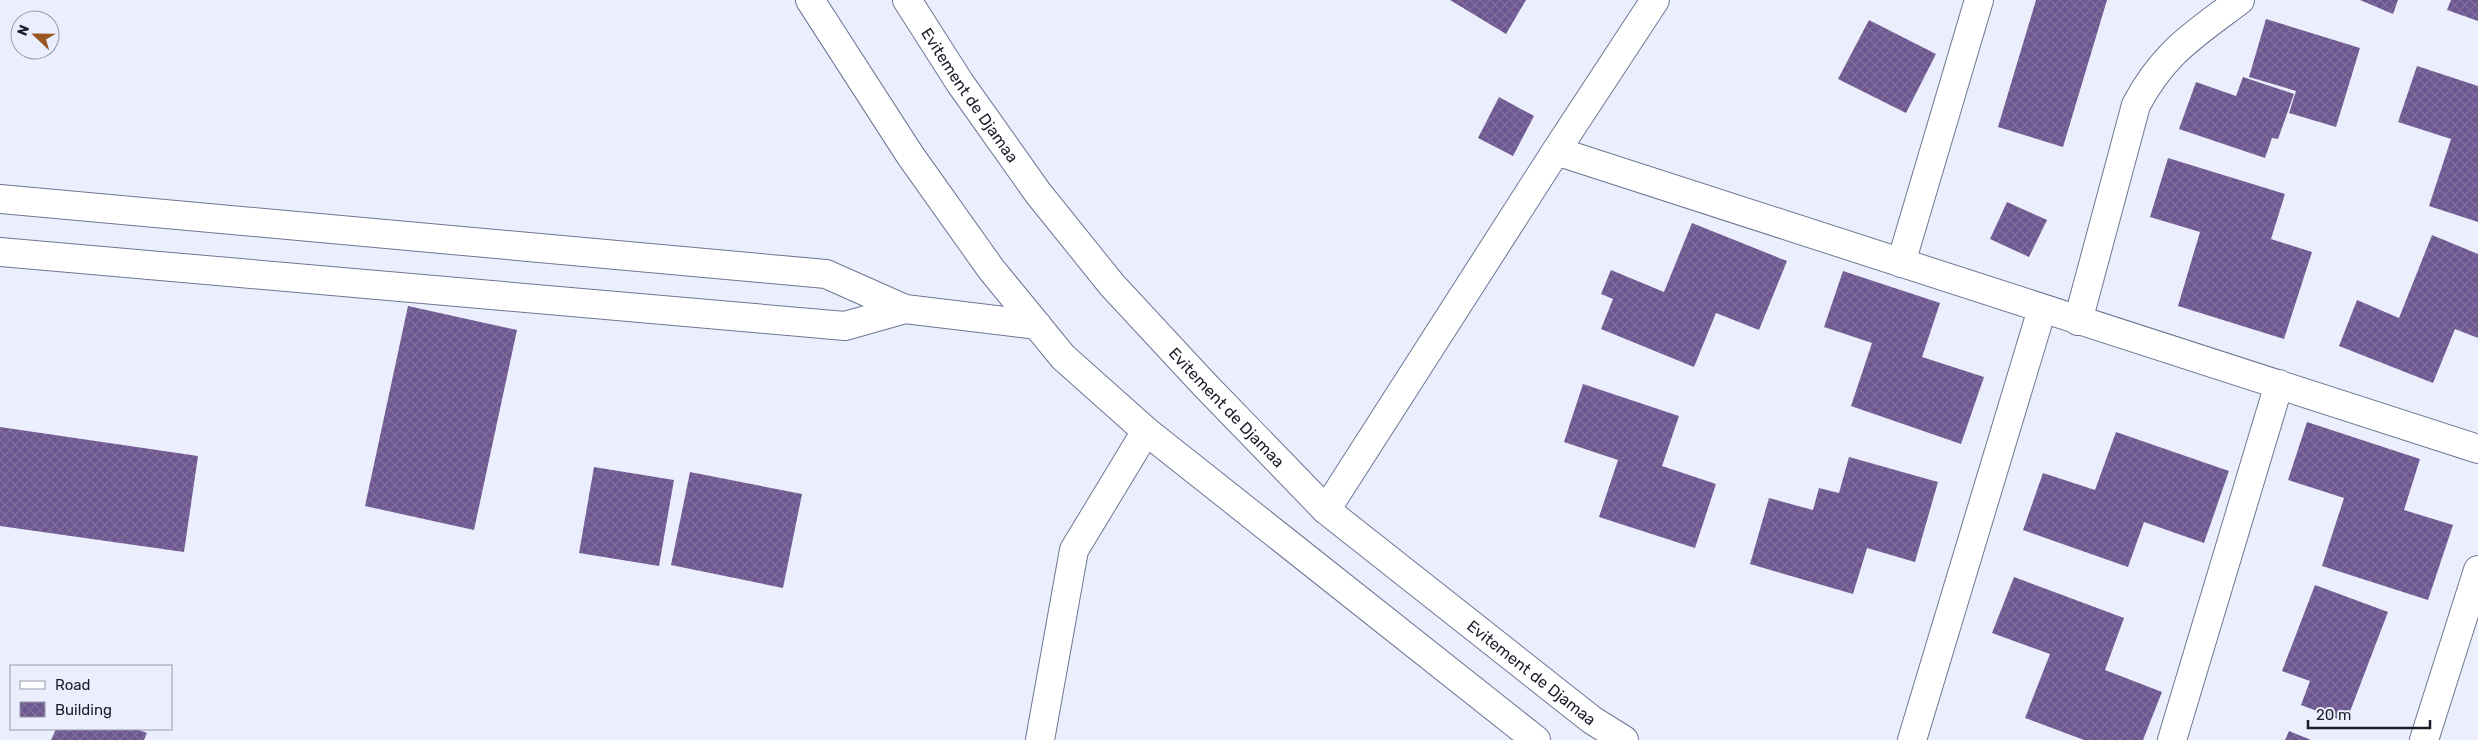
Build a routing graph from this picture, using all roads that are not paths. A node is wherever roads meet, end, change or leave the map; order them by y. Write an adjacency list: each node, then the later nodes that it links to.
1 (810, 0): 13 (street)
2 (907, 0): 17 (street, Evitement de Djamaa)
3 (1655, 0): 6 (street)
4 (1979, 0): 9 (street)
5 (2240, 0): 12 (street)
6 (1556, 150): 9 (street); 17 (street)
7 (0, 199): 11 (street)
8 (0, 252): 11 (street)
9 (1901, 263): 10 (street)
10 (2042, 309): 12 (street); 23 (street)
11 (905, 310): 13 (street)
12 (2078, 321): 14 (street)
13 (1037, 325): 15 (street)
14 (2279, 384): 16 (street); 24 (street)
15 (1146, 431): 20 (street); 21 (street)
16 (2478, 449)
17 (1326, 510): 22 (street, Evitement de Djamaa)
18 (2478, 570): 19 (street)
19 (2471, 615): 25 (street)
20 (1040, 740)
21 (1536, 740)
22 (1624, 740)
23 (1912, 740)
24 (2172, 740)
25 (2424, 740)

